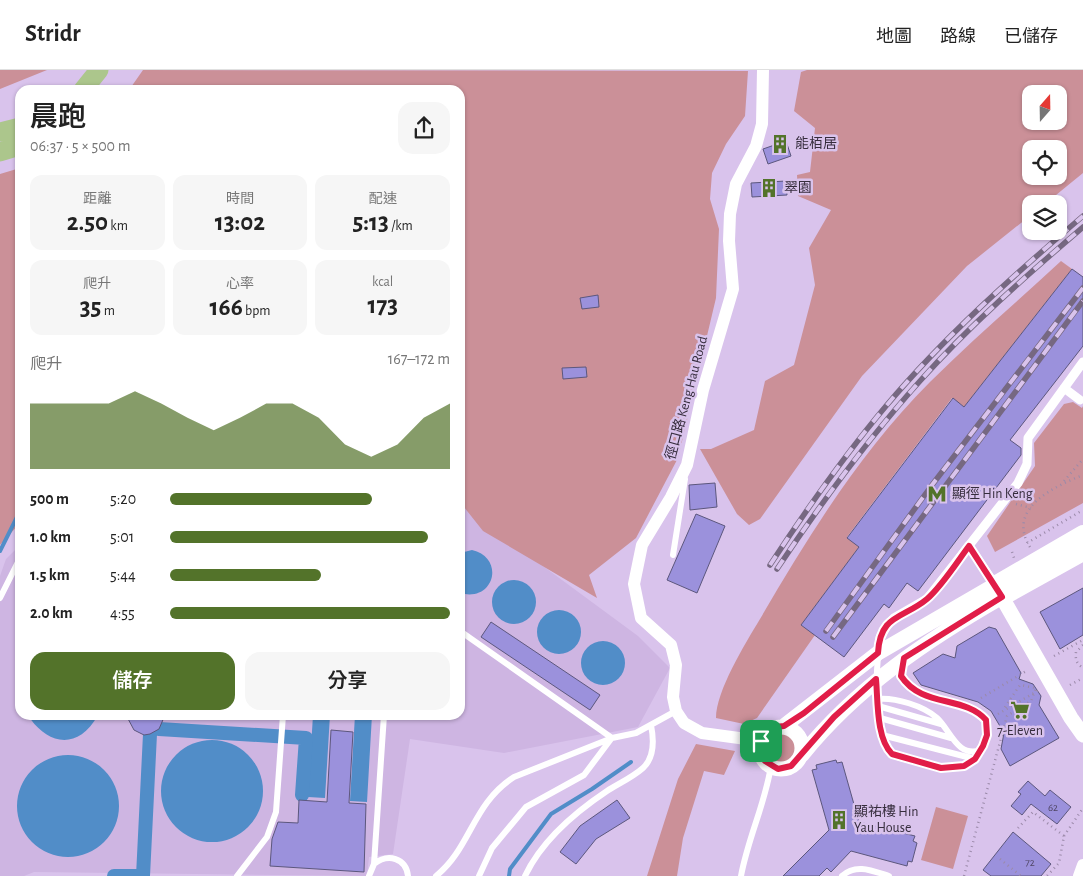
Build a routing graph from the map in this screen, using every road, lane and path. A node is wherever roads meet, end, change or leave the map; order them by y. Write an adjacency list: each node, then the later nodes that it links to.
1 (99, 70): 3 (main road)
2 (763, 70): 12 (street, 徑口路 Keng Hau Road)
3 (87, 85)
4 (15, 128): 5 (main road)
5 (0, 132)
6 (15, 148): 7 (main road)
7 (0, 152)
8 (1083, 362): 9 (street)
9 (1064, 388): 10 (street); 15 (street)
10 (1080, 400)
11 (1083, 459): 14 (path)
12 (688, 461): 23 (lane); 42 (street, 徑口路 Keng Hau Road)
13 (1083, 475): 14 (path)
14 (1063, 482): 16 (path)
15 (1005, 499): 16 (path); 20 (street)
16 (1031, 508): 19 (path)
17 (1083, 510): 19 (path)
18 (1083, 534): 25 (main road)
19 (1027, 543): 21 (path)
20 (969, 546): 25 (street); 30 (street)
21 (1032, 551)
22 (1083, 552): 25 (main road)
23 (673, 555)
24 (15, 568): 26 (lane)
25 (999, 591): 30 (street); 32 (street); 50 (street)
26 (0, 598)
27 (465, 635): 52 (lane)
28 (1083, 640): 31 (path)
29 (1083, 645): 33 (path)
30 (878, 653): 36 (lane); 49 (street)
31 (1054, 656)
32 (904, 658): 36 (street); 55 (lane)
33 (1083, 668)
34 (1028, 670): 39 (path)
35 (1083, 678): 37 (path)
36 (876, 679): 40 (lane); 56 (street)
37 (1070, 685)
38 (1039, 690): 41 (path)
39 (981, 698)
40 (878, 703): 44 (lane); 48 (lane); 48 (lane)
41 (1003, 710): 43 (path); 74 (path)
42 (676, 711): 47 (lane); 54 (street)
43 (998, 714)
44 (880, 718): 51 (lane); 53 (lane)
45 (283, 720): 65 (lane)
46 (384, 720): 63 (lane)
47 (651, 725): 52 (lane); 70 (lane)
48 (943, 725): 53 (lane)
49 (784, 726): 54 (street); 56 (street)
50 (1083, 735)
51 (882, 736): 57 (lane); 57 (lane)
52 (612, 738): 68 (lane); 69 (lane)
53 (951, 738): 55 (lane)
54 (761, 741): 58 (street)
55 (981, 750): 57 (lane)
56 (802, 755): 58 (street)
57 (975, 759)
58 (771, 766): 71 (lane)
59 (1083, 808): 61 (path)
60 (1018, 828): 61 (path)
61 (1064, 836): 76 (path)
62 (1000, 859): 75 (path)
63 (374, 864): 66 (lane); 67 (lane)
64 (1083, 865): 77 (street)
65 (237, 876)
66 (369, 876)
67 (408, 876)
68 (436, 876)
69 (479, 876)
70 (525, 876)
71 (741, 876)
72 (842, 876): 73 (lane)
73 (889, 876)
74 (964, 876)
75 (1021, 876)
76 (1047, 876)
77 (1079, 876)

